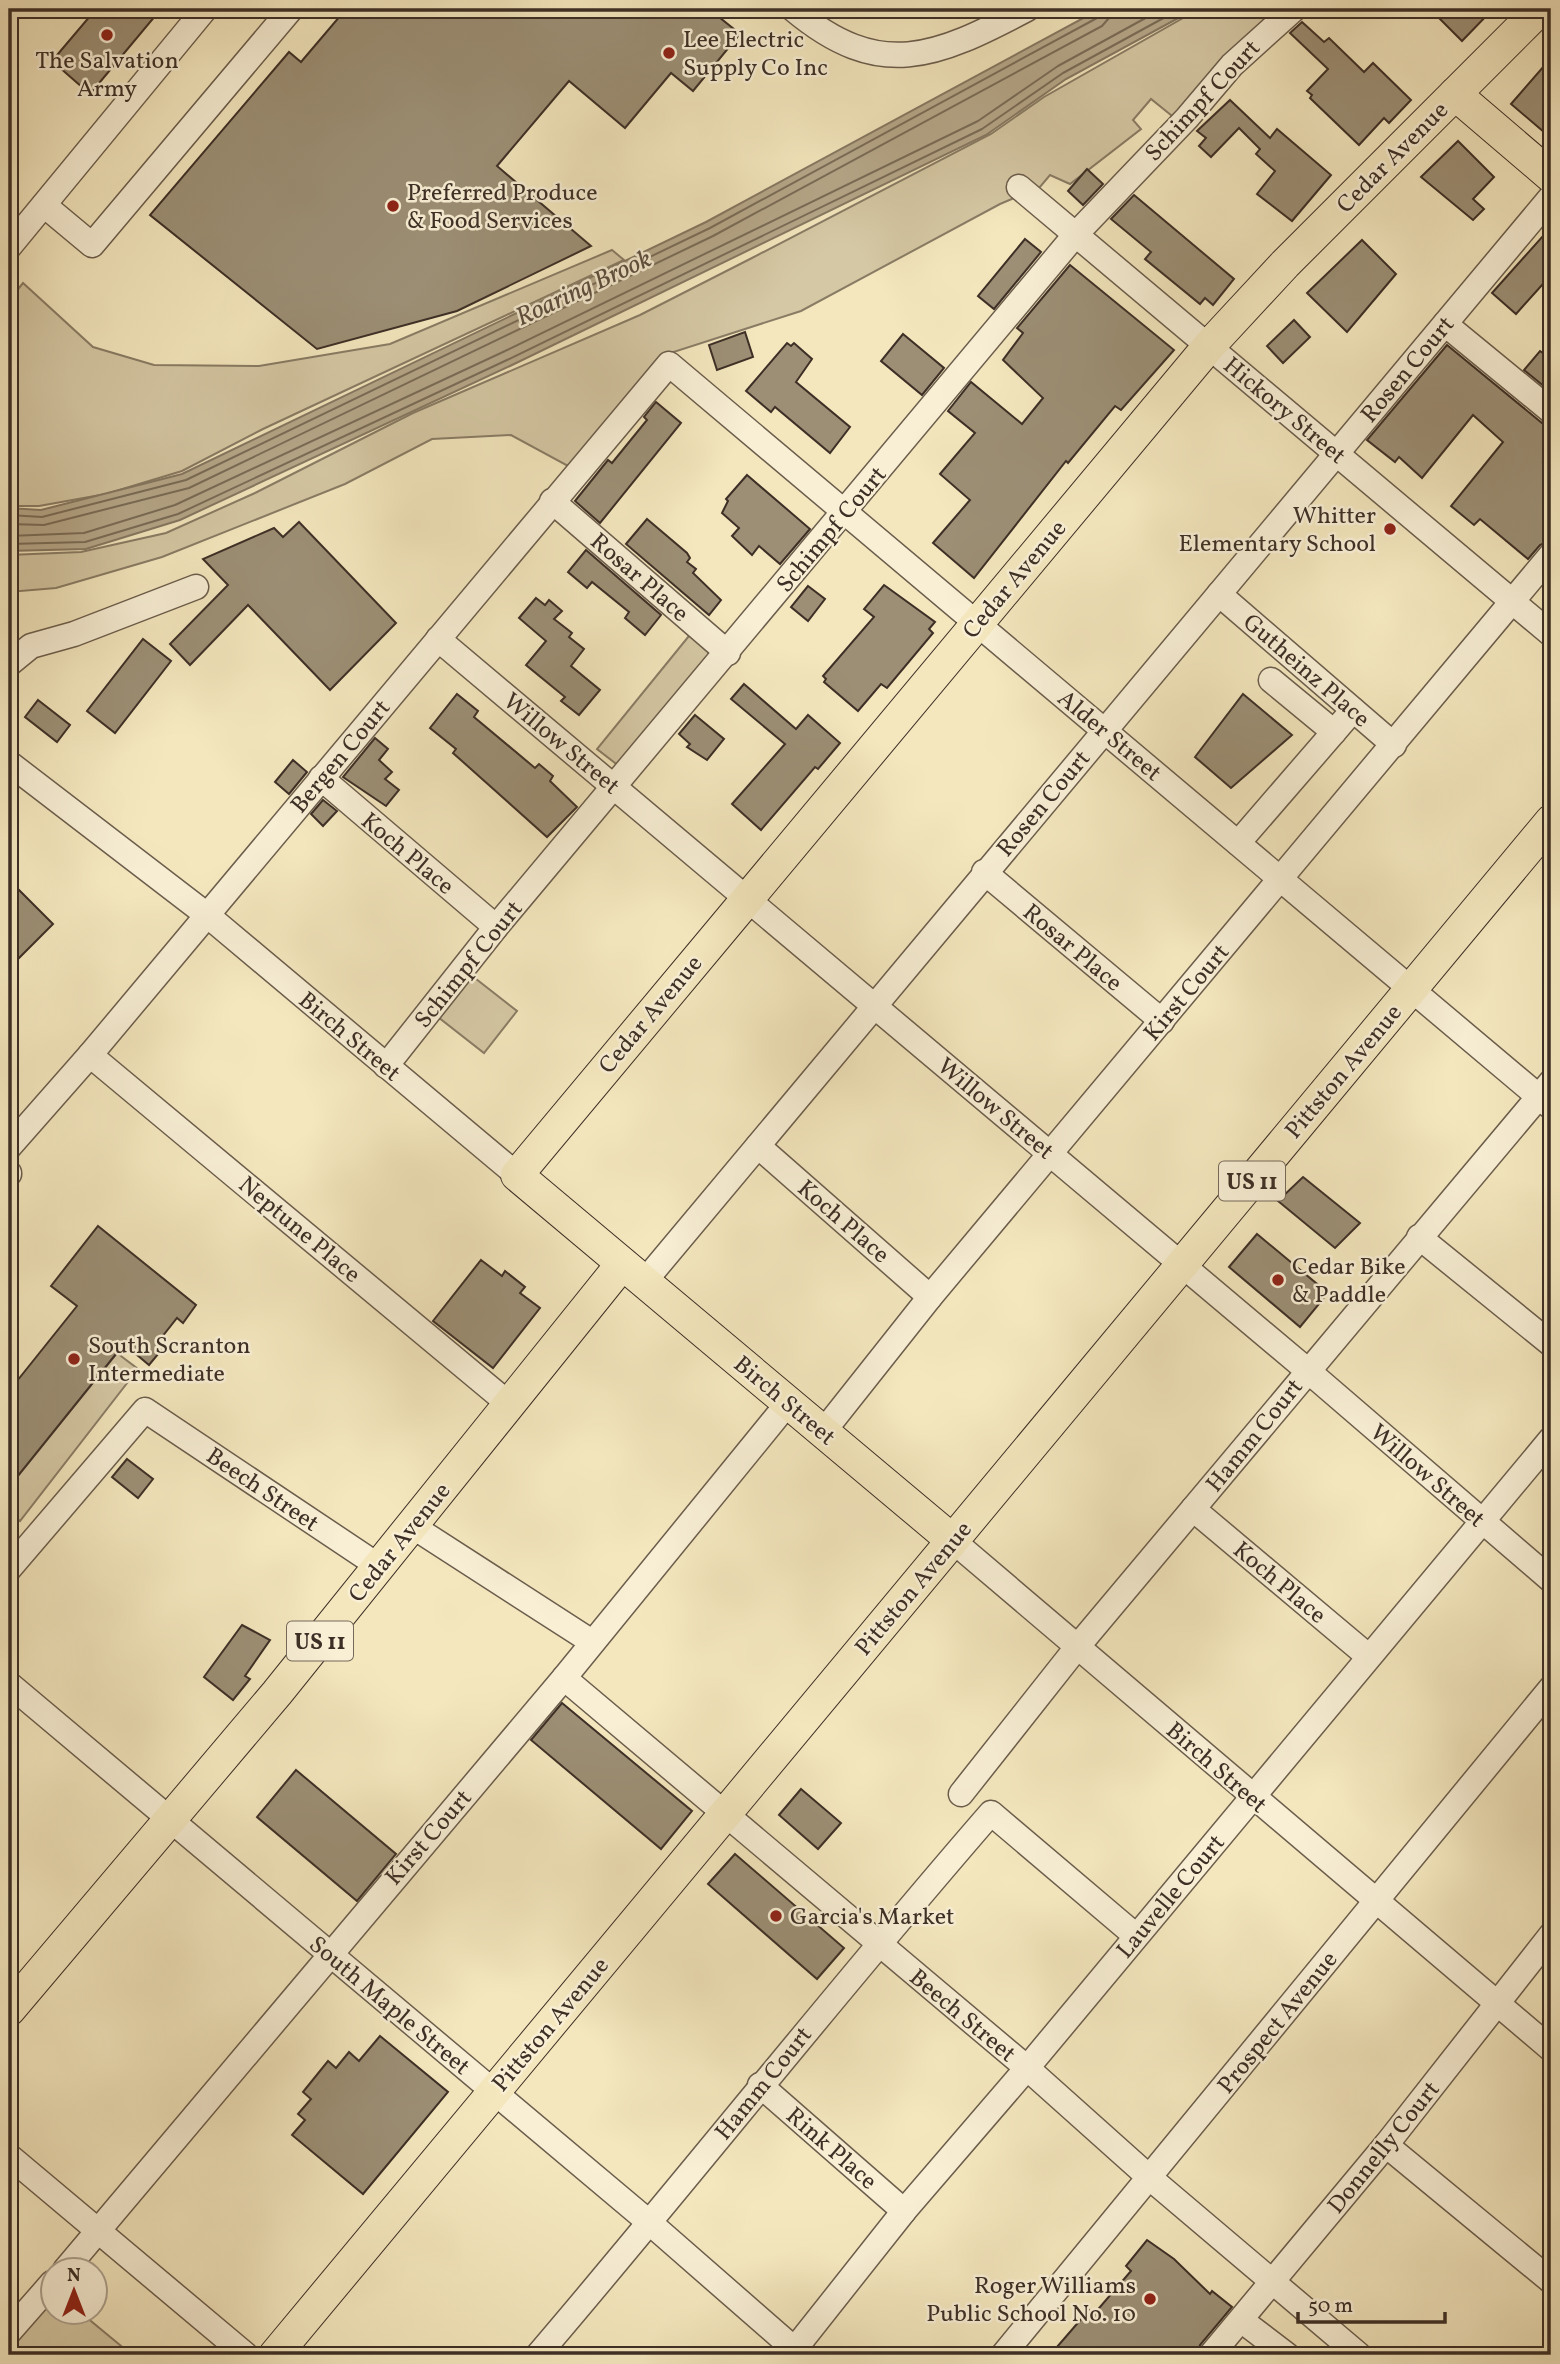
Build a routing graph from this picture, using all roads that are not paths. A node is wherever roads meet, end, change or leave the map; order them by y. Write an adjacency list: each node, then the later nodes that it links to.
1 (205, 9): 11 (street)
2 (291, 9): 11 (street)
3 (793, 9): 4 (street)
4 (1027, 9)
5 (1294, 9): 12 (street, Schimpf Court)
6 (1540, 9): 7 (main road, Cedar Avenue)
7 (1454, 94): 8 (main road); 15 (main road, Cedar Avenue)
8 (1551, 176)
9 (1019, 187): 12 (street, Hickory Street)
10 (1551, 197): 14 (street, Rosen Court)
11 (44, 205): 13 (street)
12 (1076, 234): 15 (street, Hickory Street); 20 (street, Schimpf Court)
13 (9, 247)
14 (1445, 324): 17 (street); 18 (street, Rosen Court)
15 (1209, 346): 18 (street, Hickory Street); 25 (main road, Cedar Avenue)
16 (670, 364): 19 (street, Bergen Court); 20 (street, Alder Street)
17 (1551, 411)
18 (1336, 453): 23 (street, Rosen Court); 24 (street, Hickory Street)
19 (552, 501): 27 (street, Bergen Court); 28 (street, Rosar Place)
20 (846, 512): 25 (street, Alder Street); 28 (street, Schimpf Court)
21 (1551, 555): 24 (street, Kirst Court)
22 (196, 587): 29 (street)
23 (1219, 594): 31 (street, Gutheinz Place); 32 (street, Rosen Court)
24 (1512, 601): 26 (street, Hickory Street); 34 (street, Kirst Court)
25 (977, 623): 32 (street, Alder Street); 42 (main road, Cedar Avenue)
26 (1551, 635)
27 (438, 639): 36 (street, Bergen Court); 37 (street, Willow Street)
28 (728, 653): 37 (street, Schimpf Court)
29 (9, 664)
30 (1270, 680): 33 (street)
31 (1353, 710): 33 (street); 34 (street, Gutheinz Place)
32 (1104, 730): 39 (street, Alder Street); 40 (street, Rosen Court)
33 (1334, 732): 39 (street)
34 (1394, 745): 41 (street, Kirst Court)
35 (9, 764): 43 (street, Birch Street)
36 (321, 778): 43 (street, Bergen Court); 44 (street, Koch Place)
37 (615, 788): 42 (street, Willow Street); 44 (street, Schimpf Court)
38 (1551, 821): 45 (main road, Pittston Avenue / US 11)
39 (1238, 843): 41 (street, Alder Street)
40 (984, 872): 46 (street, Rosen Court); 47 (street, Rosar Place)
41 (1280, 878): 45 (street, Alder Street); 47 (street, Kirst Court)
42 (746, 898): 46 (street, Willow Street); 54 (main road, Cedar Avenue)
43 (207, 915): 48 (street, Bergen Court); 49 (street, Birch Street)
44 (496, 928): 49 (street, Schimpf Court)
45 (1411, 989): 50 (street, Alder Street); 56 (main road, Pittston Avenue / US 11)
46 (874, 1006): 51 (street, Rosen Court); 53 (street, Willow Street)
47 (1163, 1021): 53 (street, Kirst Court)
48 (90, 1055): 52 (street, Bergen Court); 62 (street, Neptune Place)
49 (386, 1066): 54 (street, Birch Street)
50 (1547, 1095): 55 (street, Hamm Court)
51 (758, 1146): 57 (street, Rosen Court); 58 (street, Koch Place)
52 (9, 1147)
53 (1049, 1153): 56 (street, Willow Street); 58 (street, Kirst Court)
54 (517, 1175): 57 (main road, Birch Street)
55 (1419, 1237): 59 (street); 60 (street, Hamm Court)
56 (1182, 1265): 60 (street, Willow Street); 68 (main road, Pittston Avenue / US 11)
57 (633, 1273): 61 (main road, Birch Street); 62 (main road, Cedar Avenue / US 11)
58 (930, 1297): 63 (street, Kirst Court)
59 (1551, 1344)
60 (1307, 1370): 65 (street, Hamm Court); 66 (street, Willow Street)
61 (788, 1403): 63 (main road, Birch Street); 72 (street, Kirst Court)
62 (509, 1404): 67 (main road, Cedar Avenue / US 11)
63 (823, 1432): 68 (main road, Birch Street)
64 (1551, 1438): 66 (street, Lauvelle Court)
65 (1193, 1509): 73 (street, Hamm Court); 74 (street, Koch Place)
66 (1481, 1521): 71 (street, Willow Street); 74 (street, Lauvelle Court)
67 (412, 1526): 69 (main road, Cedar Avenue / US 11); 72 (street)
68 (952, 1540): 73 (street, Birch Street); 80 (main road, Pittston Avenue)
69 (380, 1567): 70 (street, Beech Street); 81 (main road, Cedar Avenue / US 11)
70 (9, 1569)
71 (1551, 1580)
72 (592, 1642): 75 (street, Kirst Court)
73 (1078, 1646): 78 (street, Hamm Court); 79 (street, Birch Street)
74 (1368, 1656): 79 (street, Lauvelle Court)
75 (564, 1678): 80 (street, Beech Street); 86 (street, Kirst Court)
76 (1551, 1688): 82 (street, Prospect Avenue)
77 (11, 1692): 81 (street, South Maple Street)
78 (961, 1794)
79 (1253, 1798): 82 (street, Birch Street); 84 (street, Lauvelle Court)
80 (725, 1814): 85 (street, Beech Street); 92 (main road, Pittston Avenue)
81 (170, 1820): 86 (street, South Maple Street); 88 (main road, Cedar Avenue / US 11)
82 (1376, 1902): 87 (street, Birch Street); 95 (street, Prospect Avenue)
83 (1551, 1935): 87 (street, Donnelly Court)
84 (1136, 1936): 85 (street, Hamm Court); 90 (street, Lauvelle Court)
85 (878, 1943): 90 (street, Beech Street); 91 (street, Hamm Court)
86 (328, 1953): 92 (street, South Maple Street); 98 (street, Kirst Court)
87 (1496, 2002): 89 (street, Birch Street); 93 (street, Donnelly Court)
88 (9, 2010)
89 (1551, 2049)
90 (1027, 2068): 95 (street, Beech Street); 96 (street, Lauvelle Court)
91 (760, 2085): 96 (street, Rink Place); 97 (street, Hamm Court)
92 (494, 2092): 97 (street, South Maple Street); 107 (main road, Pittston Avenue)
93 (1386, 2145): 100 (street); 101 (street, Donnelly Court)
94 (9, 2156): 98 (street)
95 (1150, 2178): 101 (street, Beech Street); 109 (street, Prospect Avenue)
96 (904, 2211): 105 (street, Lauvelle Court)
97 (650, 2224): 105 (street, South Maple Street); 108 (street, Hamm Court)
98 (99, 2231): 99 (street, Kirst Court); 106 (street)
99 (77, 2256)
100 (1551, 2281)
101 (1273, 2283): 103 (street, Donnelly Court); 112 (street, Beech Street)
102 (38, 2299): 104 (street)
103 (1241, 2320): 110 (street, Donnelly Court); 111 (street)
104 (9, 2332)
105 (795, 2354)
106 (246, 2355)
107 (275, 2355)
108 (538, 2355)
109 (1003, 2355)
110 (1211, 2355)
111 (1287, 2355)
112 (1359, 2355)

